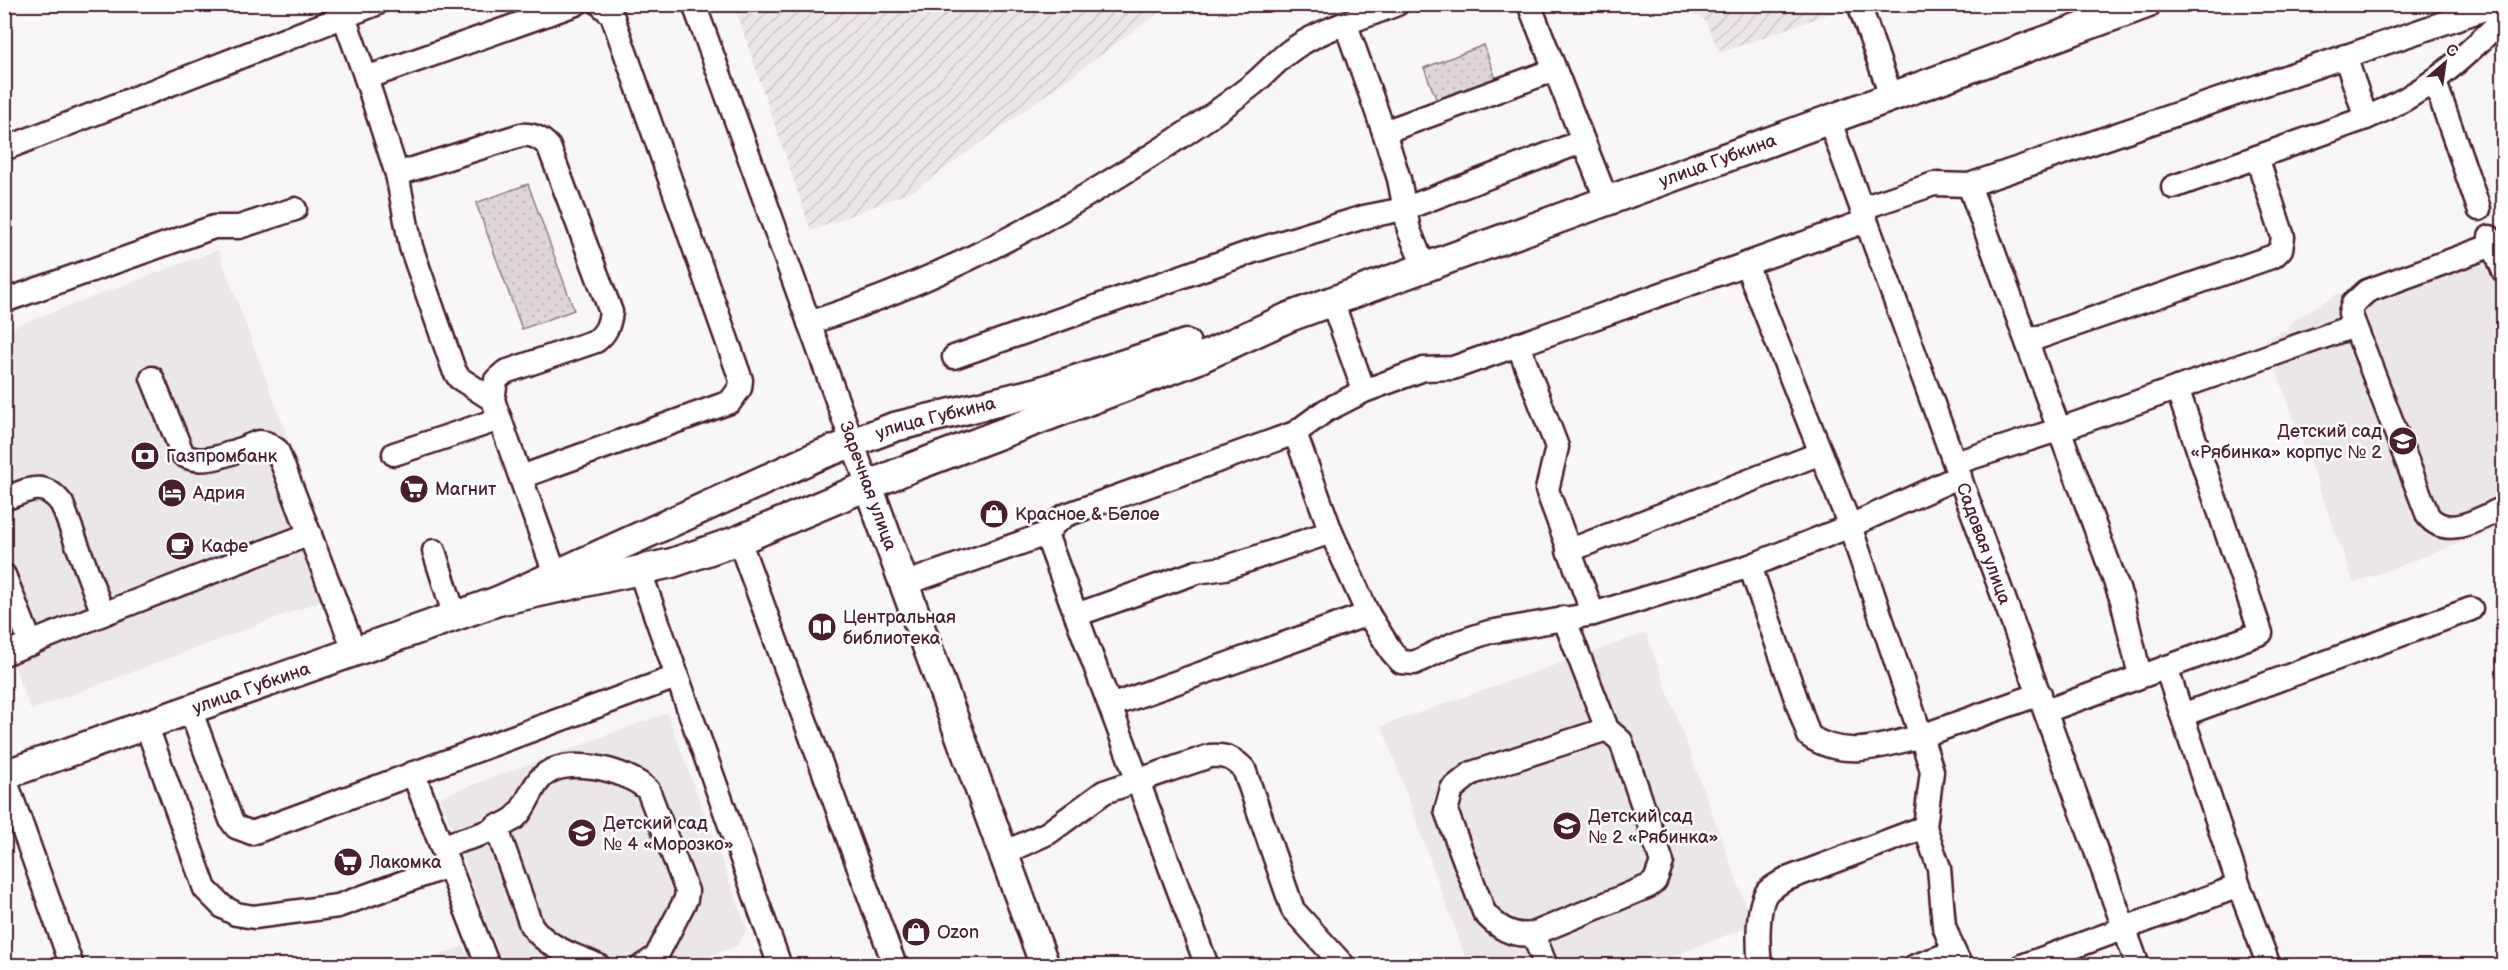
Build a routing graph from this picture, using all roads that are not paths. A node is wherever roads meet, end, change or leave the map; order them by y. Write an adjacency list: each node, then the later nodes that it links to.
1 (376, 4): 10 (street)
2 (576, 4): 15 (street)
3 (600, 4): 53 (street)
4 (694, 4): 38 (street, Заречная улица)
5 (1397, 4): 12 (street)
6 (1529, 4): 14 (street)
7 (1858, 4): 17 (street)
8 (2146, 4): 17 (main road, улица Губкина)
9 (2499, 4): 13 (street)
10 (344, 17): 15 (street); 22 (street)
11 (2504, 18): 16 (street)
12 (1346, 25): 20 (street); 38 (street)
13 (2345, 56): 18 (street); 25 (street)
14 (1554, 70): 20 (street); 21 (street)
15 (366, 78): 24 (street)
16 (2435, 82): 18 (street); 30 (street)
17 (1891, 96): 19 (main road, улица Губкина)
18 (2366, 118): 23 (street)
19 (1830, 119): 27 (main road, улица Губкина); 31 (street, Садовая улица)
20 (1384, 132): 29 (street)
21 (1581, 142): 27 (street); 29 (street)
22 (4, 149)
23 (2257, 157): 26 (street); 40 (street)
24 (397, 174): 46 (street); 46 (street)
25 (1969, 185): 31 (street); 40 (street)
26 (2173, 187)
27 (1607, 201): 33 (main road, улица Губкина)
28 (295, 209): 35 (street)
29 (1404, 209): 33 (street); 42 (street)
30 (2480, 209)
31 (1864, 215): 32 (street); 52 (street, Садовая улица)
32 (1746, 264): 41 (street); 50 (street)
33 (1424, 267): 36 (main road, улица Губкина)
34 (2504, 272): 39 (street)
35 (4, 301)
36 (1332, 301): 37 (main road, улица Губкина); 45 (street)
37 (1289, 317): 49 (main road, улица Губкина); 54 (main road, улица Губкина)
38 (809, 323): 49 (street, Заречная улица)
39 (2354, 326): 44 (street); 56 (street)
40 (2028, 341): 47 (street)
41 (1518, 344): 45 (street); 63 (street)
42 (954, 357)
43 (152, 378): 59 (street)
44 (2177, 388): 47 (street); 80 (street)
45 (1364, 391): 48 (street)
46 (497, 410): 51 (street); 53 (street)
47 (2061, 429): 52 (street); 82 (street)
48 (1295, 433): 58 (street); 60 (street)
49 (852, 443): 54 (street, Заречная улица); 66 (main road, улица Губкина)
50 (1821, 453): 57 (street); 63 (street)
51 (394, 454)
52 (1958, 470): 57 (street); 83 (street, Садовая улица)
53 (521, 477): 66 (street)
54 (868, 486): 61 (main road, улица Губкина); 68 (main road, Заречная улица)
55 (4, 500): 71 (street)
56 (2504, 508)
57 (1850, 526): 64 (street); 89 (street)
58 (1331, 532): 72 (street); 74 (street)
59 (310, 534): 71 (street); 78 (street)
60 (1046, 534): 68 (street); 74 (street)
61 (739, 540): 65 (main road, улица Губкина); 106 (street)
62 (434, 551): 75 (street)
63 (1568, 551): 73 (street)
64 (1750, 566): 73 (street); 89 (street)
65 (639, 569): 69 (main road, улица Губкина); 81 (street)
66 (555, 574): 69 (main road, улица Губкина)
67 (4, 575): 77 (street)
68 (903, 584): 95 (main road, Заречная улица)
69 (498, 601): 75 (main road, улица Губкина)
70 (2471, 609): 86 (street)
71 (103, 614): 77 (street)
72 (1368, 614): 76 (street); 84 (street)
73 (1593, 614): 76 (street)
74 (1076, 615): 84 (street)
75 (455, 616): 78 (main road, улица Губкина)
76 (1564, 618): 88 (street)
77 (31, 644): 79 (street)
78 (355, 652): 85 (main road, улица Губкина)
79 (4, 654)
80 (2166, 667): 82 (street); 86 (street)
81 (676, 676): 90 (street); 105 (street)
82 (2140, 676): 83 (street)
83 (2043, 703): 89 (street); 98 (street, Садовая улица)
84 (1110, 706): 92 (street)
85 (190, 709): 87 (main road, улица Губкина); 90 (street)
86 (2182, 716): 97 (street)
87 (146, 724): 91 (main road, улица Губкина); 96 (street)
88 (1607, 729): 99 (street); 99 (street)
89 (1921, 736): 94 (street)
90 (413, 773): 96 (street)
91 (4, 775): 101 (street)
92 (1137, 780): 95 (street); 108 (street); 109 (street)
93 (496, 826): 96 (street); 103 (street); 104 (street)
94 (1925, 827): 100 (street); 111 (street)
95 (1004, 853): 107 (main road, Заречная улица)
96 (445, 856): 102 (street)
97 (2239, 886): 98 (street); 115 (street)
98 (2125, 928): 113 (street); 114 (street, Садовая улица)
99 (1533, 934): 110 (street)
100 (1957, 959): 112 (street)
101 (72, 966)
102 (488, 966)
103 (599, 966)
104 (642, 966)
105 (780, 966)
106 (895, 966)
107 (1045, 966)
108 (1207, 966)
109 (1344, 966)
110 (1546, 966)
111 (1760, 966)
112 (1915, 966)
113 (2022, 966)
114 (2138, 966)
115 (2269, 966)

